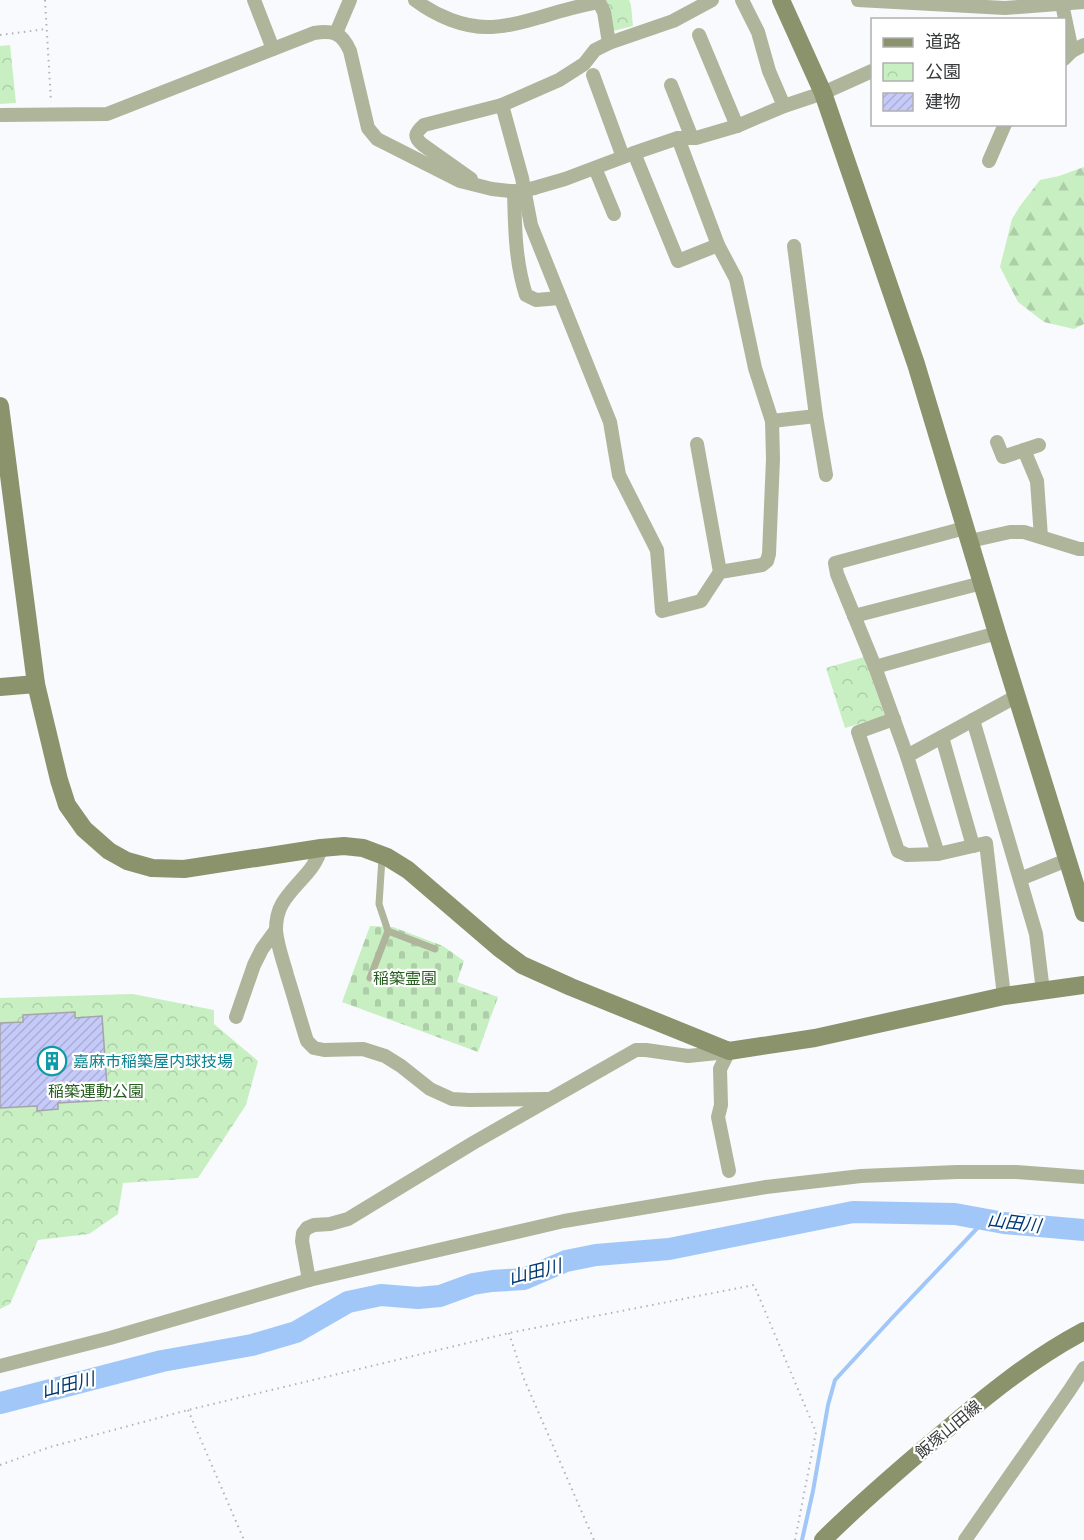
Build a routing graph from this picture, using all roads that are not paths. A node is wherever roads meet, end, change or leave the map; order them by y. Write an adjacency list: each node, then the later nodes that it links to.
1 (254, 0): 18 (street)
2 (350, 0): 15 (street)
3 (415, 0): 8 (street)
4 (712, 0): 17 (street)
5 (742, 0): 26 (street)
6 (781, 0): 24 (street)
7 (858, 0): 11 (street)
8 (598, 1): 17 (street)
9 (1084, 2): 10 (street)
10 (1062, 4): 11 (street); 13 (street)
11 (1005, 8): 12 (street)
12 (996, 18)
13 (1066, 18)
14 (1066, 20): 19 (street)
15 (336, 33): 18 (street); 34 (street)
16 (699, 35): 28 (street)
17 (609, 43): 25 (street)
18 (273, 49): 27 (street)
19 (1074, 52)
20 (871, 72): 24 (street)
21 (593, 75): 31 (street)
22 (871, 82): 24 (street)
23 (671, 85): 30 (street)
24 (831, 89): 26 (street); 49 (street)
25 (502, 105): 34 (street); 39 (street)
26 (784, 106): 28 (street)
27 (0, 115)
28 (736, 126): 30 (street)
29 (1004, 126): 32 (street)
30 (685, 138): 31 (street); 37 (street)
31 (628, 155): 33 (street); 37 (street)
32 (989, 161)
33 (595, 168): 35 (street); 36 (street)
34 (484, 187): 35 (street)
35 (522, 190): 39 (street)
36 (614, 214)
37 (718, 245): 42 (street)
38 (794, 246): 41 (street)
39 (560, 298): 52 (street)
40 (0, 406): 48 (street)
41 (816, 416): 42 (street); 47 (street)
42 (772, 421): 52 (street)
43 (997, 442): 46 (street)
44 (697, 444): 52 (street)
45 (1039, 445): 46 (street)
46 (1024, 450): 50 (street)
47 (826, 475)
48 (5, 483): 57 (street)
49 (968, 535): 50 (street); 53 (street); 54 (street)
50 (1041, 537): 51 (street)
51 (1084, 549)
52 (720, 572)
53 (982, 583): 54 (street); 55 (street)
54 (854, 616): 56 (street)
55 (997, 633): 56 (street); 59 (street)
56 (875, 668): 60 (street)
57 (36, 684): 58 (street); 66 (street)
58 (0, 687)
59 (1017, 696): 61 (street); 69 (street)
60 (894, 719): 63 (street); 67 (street)
61 (973, 720): 62 (street); 64 (street)
62 (942, 736): 63 (street); 65 (street)
63 (907, 756): 67 (street)
64 (1007, 836): 65 (street); 70 (street)
65 (979, 844): 67 (street); 78 (street)
66 (321, 848): 68 (street); 72 (street)
67 (938, 854)
68 (382, 855): 73 (lane); 80 (street)
69 (1067, 860): 70 (street); 71 (street)
70 (1020, 879): 77 (street)
71 (1084, 913)
72 (276, 930): 79 (street); 81 (street)
73 (388, 931): 74 (lane); 75 (lane)
74 (435, 949)
75 (370, 978)
76 (1084, 985): 77 (street)
77 (1043, 991): 78 (street)
78 (1004, 996): 80 (street)
79 (236, 1017)
80 (729, 1051): 81 (street); 82 (street)
81 (549, 1099): 84 (street)
82 (729, 1171)
83 (1084, 1177): 84 (street)
84 (309, 1280): 86 (street)
85 (1084, 1331): 88 (street, 飯塚山田線)
86 (0, 1366)
87 (1084, 1368): 89 (street)
88 (823, 1540)
89 (965, 1540)

